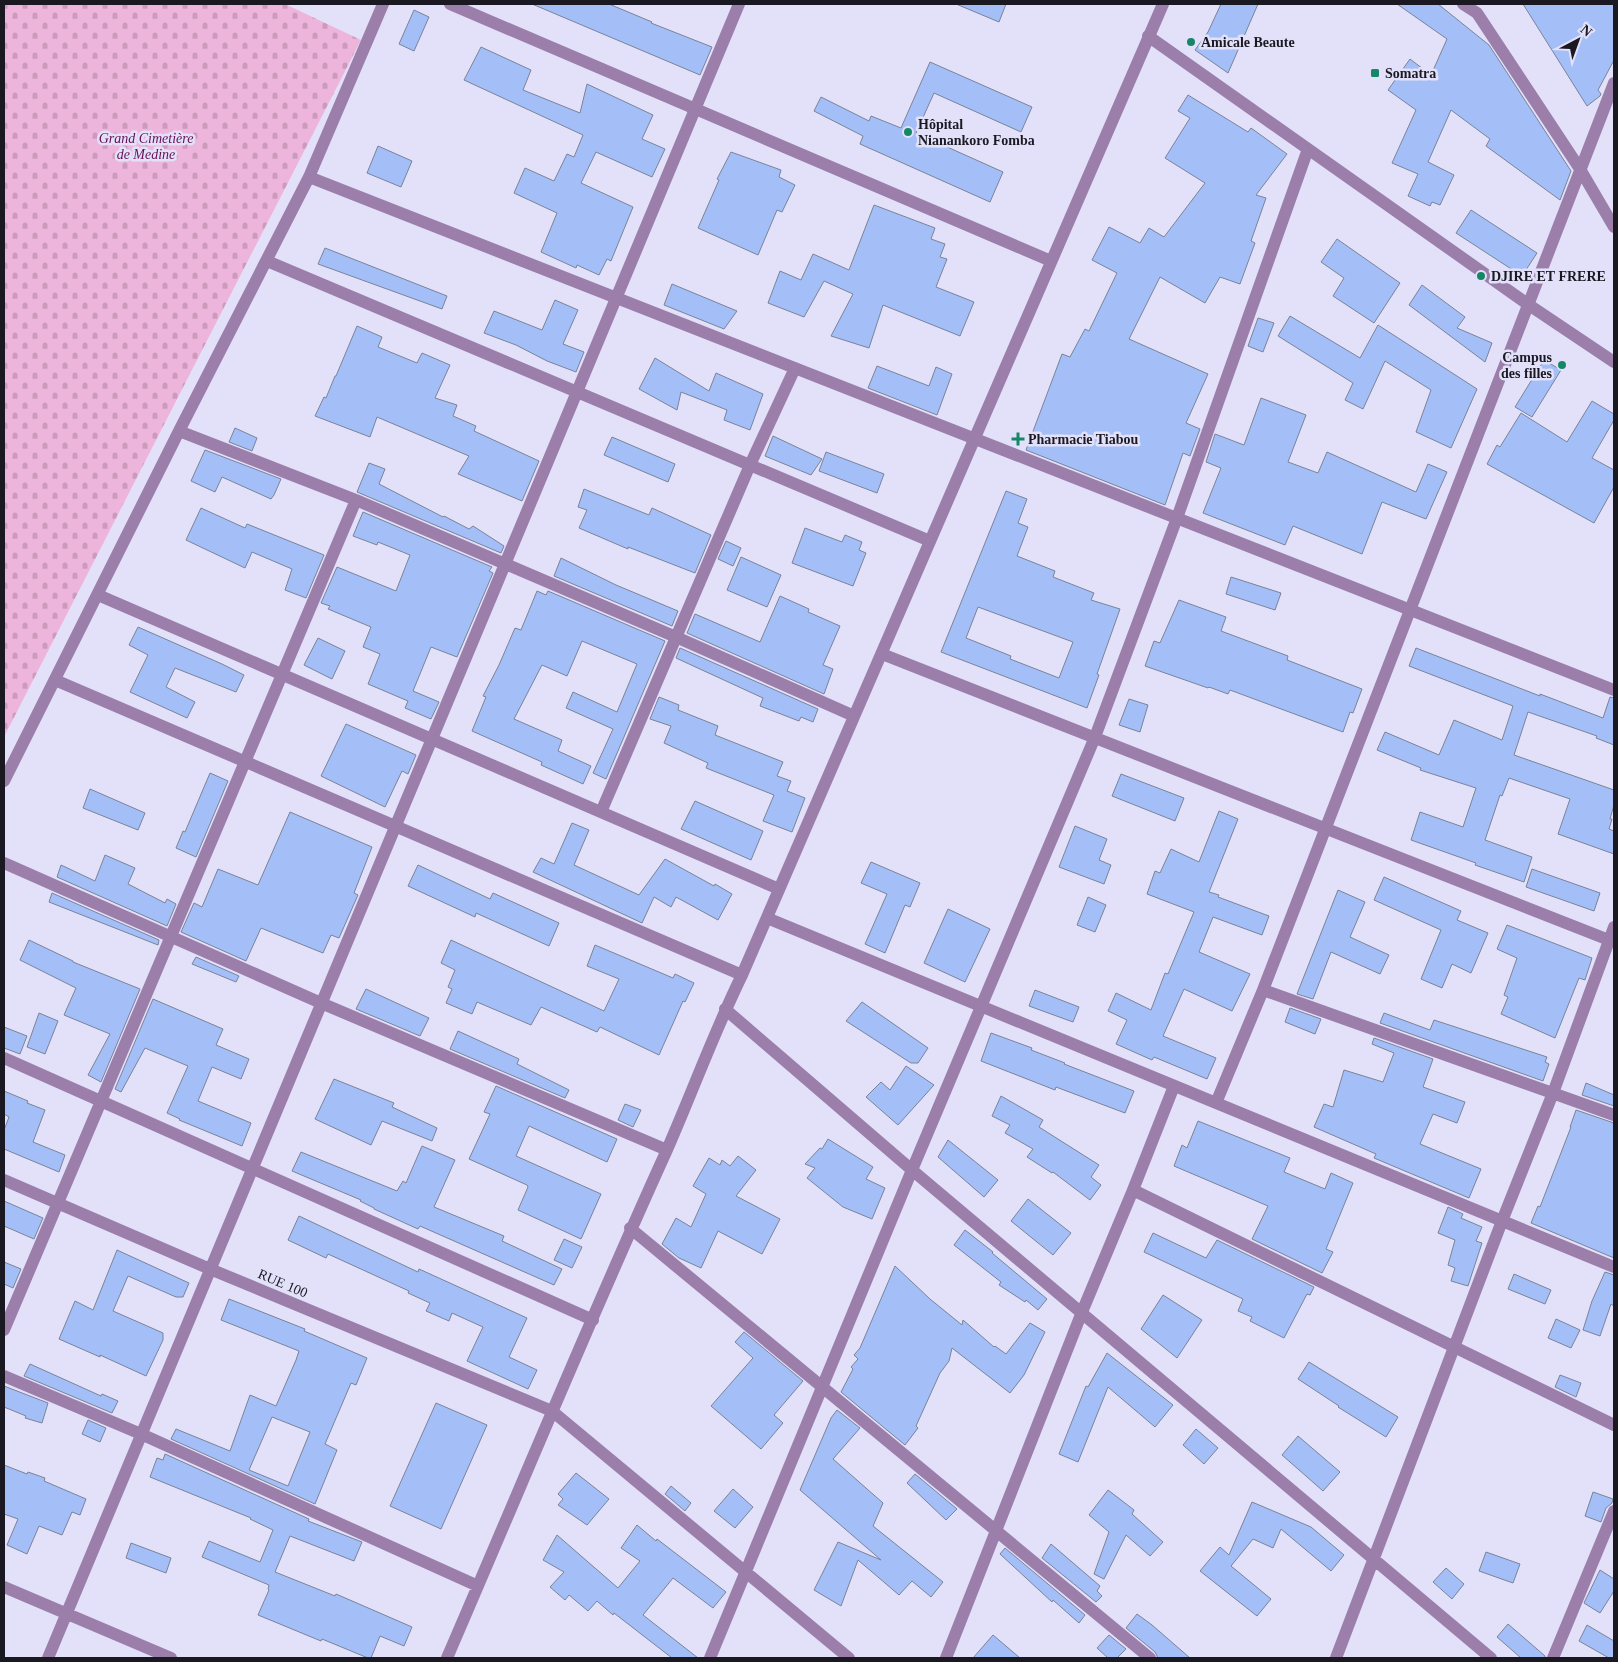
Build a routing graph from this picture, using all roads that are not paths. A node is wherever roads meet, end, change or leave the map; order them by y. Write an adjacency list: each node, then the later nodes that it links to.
1 (383, 4): 11 (street)
2 (450, 4): 8 (street)
3 (739, 4): 8 (street)
4 (1163, 4): 6 (street)
5 (1463, 4): 10 (street)
6 (1148, 36): 9 (street); 14 (street)
7 (1614, 83): 10 (street)
8 (695, 109): 14 (street); 15 (street)
9 (1308, 149): 16 (street); 24 (street)
10 (1580, 169): 12 (street); 16 (street)
11 (309, 177): 13 (street); 15 (street)
12 (1614, 227)
13 (267, 261): 19 (street); 20 (street)
14 (1051, 261): 21 (street)
15 (616, 297): 18 (street); 19 (street)
16 (1529, 305): 17 (street); 28 (street)
17 (1614, 362)
18 (795, 368): 21 (street); 22 (street)
19 (577, 392): 22 (street); 26 (street)
20 (179, 432): 23 (street); 27 (street)
21 (974, 438): 24 (street); 25 (street)
22 (750, 465): 25 (street); 29 (street)
23 (356, 500): 26 (street); 31 (street)
24 (1177, 518): 28 (street); 35 (street)
25 (930, 541): 30 (street)
26 (505, 563): 29 (street); 36 (street)
27 (98, 595): 31 (street); 32 (street)
28 (1410, 610): 33 (street); 41 (street)
29 (676, 637): 34 (street); 39 (street)
30 (882, 654): 34 (street); 35 (street)
31 (282, 675): 36 (street); 37 (street)
32 (55, 680): 37 (street); 38 (street)
33 (1614, 690)
34 (854, 716): 43 (street)
35 (1095, 737): 41 (street); 51 (street)
36 (432, 739): 39 (street); 40 (street)
37 (245, 762): 40 (street); 46 (street)
38 (4, 781)
39 (601, 812): 43 (street)
40 (395, 826): 48 (street); 50 (street)
41 (1326, 828): 47 (street); 49 (street)
42 (4, 863): 46 (street)
43 (779, 889): 44 (street)
44 (767, 918): 48 (street); 51 (street)
45 (1614, 927): 47 (street)
46 (170, 937): 50 (street); 56 (street)
47 (1612, 941): 55 (street)
48 (742, 975): 52 (street)
49 (1263, 990): 55 (street); 57 (street)
50 (322, 1003): 59 (street); 60 (street)
51 (982, 1007): 54 (street); 61 (street)
52 (726, 1009): 59 (street); 61 (street)
53 (4, 1058): 56 (street)
54 (1174, 1086): 57 (street); 63 (street)
55 (1553, 1093): 58 (street); 65 (street)
56 (101, 1102): 60 (street); 64 (street)
57 (1216, 1103): 65 (street)
58 (1614, 1115)
59 (666, 1150): 66 (street)
60 (252, 1169): 68 (street); 70 (street)
61 (912, 1170): 69 (street); 74 (street)
62 (4, 1180): 64 (street, RUE 100)
63 (1133, 1190): 69 (street); 72 (street)
64 (57, 1204): 68 (street, RUE 100); 71 (street)
65 (1502, 1221): 67 (street); 72 (street)
66 (630, 1228): 70 (street); 74 (street)
67 (1614, 1267)
68 (210, 1269): 75 (street, RUE 100); 77 (street)
69 (1082, 1312): 79 (street); 80 (street)
70 (593, 1320): 75 (street)
71 (4, 1330)
72 (1454, 1347): 76 (street); 80 (street)
73 (4, 1376): 77 (street)
74 (823, 1388): 79 (street); 81 (street)
75 (552, 1411): 81 (street, RUE 100); 82 (street)
76 (1614, 1425)
77 (141, 1434): 82 (street); 84 (street)
78 (1614, 1511): 94 (street)
79 (996, 1531): 90 (street); 91 (street)
80 (1374, 1560): 92 (street); 93 (street)
81 (746, 1573): 88 (street); 89 (street, RUE 100)
82 (478, 1586): 87 (street)
83 (4, 1587): 84 (street)
84 (66, 1615): 85 (street); 86 (street)
85 (48, 1658)
86 (171, 1658)
87 (447, 1658)
88 (710, 1658)
89 (849, 1658)
90 (946, 1658)
91 (1150, 1658)
92 (1336, 1658)
93 (1491, 1658)
94 (1553, 1658)

